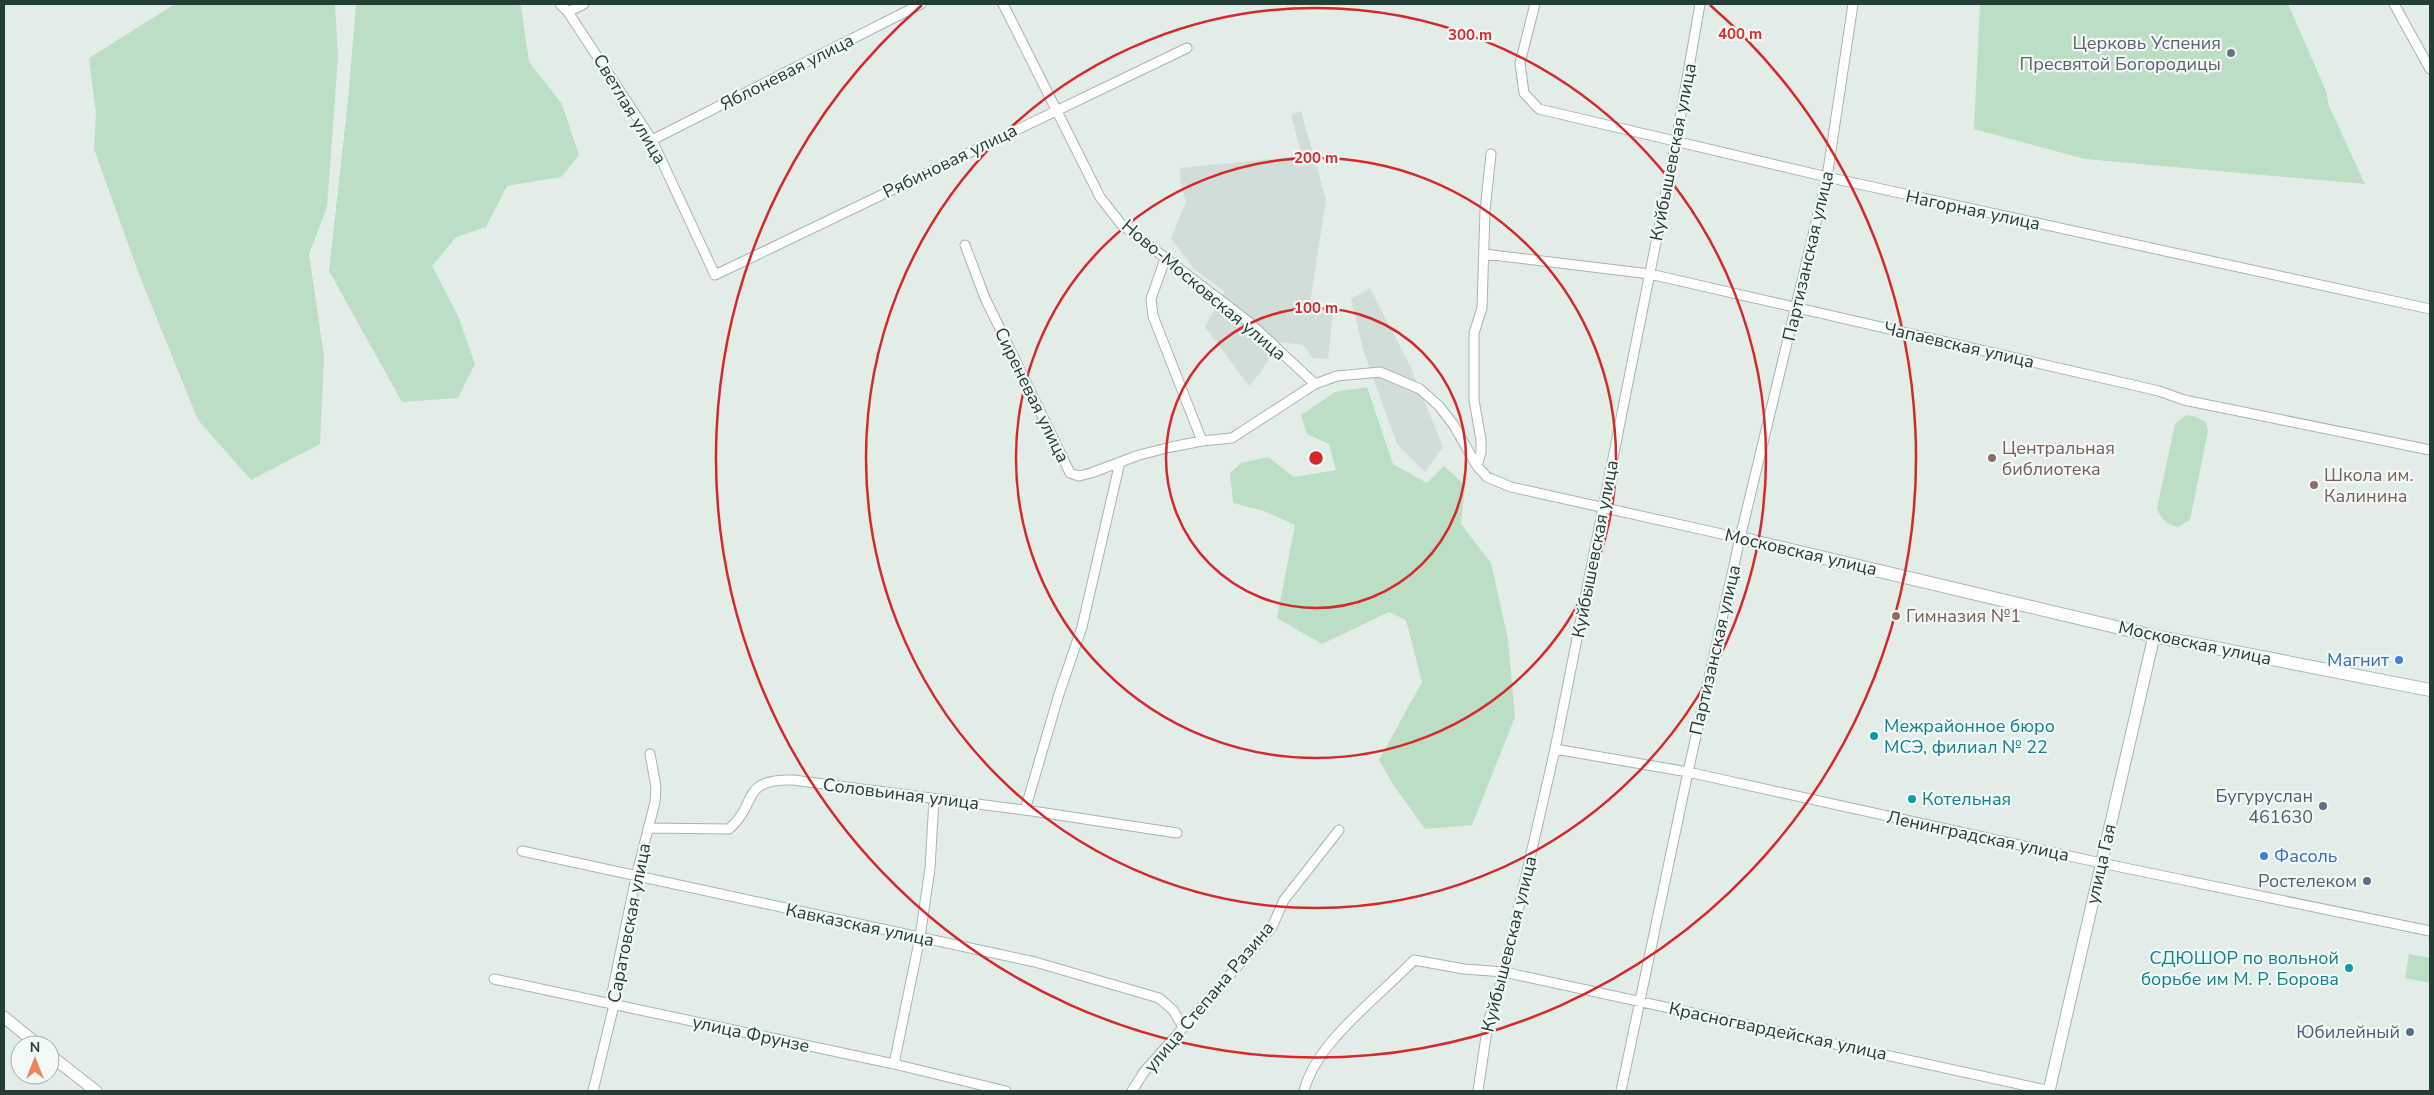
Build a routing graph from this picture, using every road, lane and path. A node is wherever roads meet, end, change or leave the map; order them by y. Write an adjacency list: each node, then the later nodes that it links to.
1 (560, 4): 9 (street, Светлая улица)
2 (584, 4): 9 (street)
3 (921, 4): 13 (street, Яблоневая улица)
4 (1003, 4): 12 (street, Ново-Московская улица)
5 (1535, 4): 14 (street, Нагорная улица)
6 (1700, 4): 14 (street, Куйбышевская улица)
7 (1853, 4): 16 (street, Партизанская улица)
8 (2394, 4): 11 (street)
9 (568, 12): 13 (street, Светлая улица)
10 (1187, 48): 12 (street, Рябиновая улица)
11 (2430, 69)
12 (1056, 110): 19 (street, Ново-Московская улица); 21 (street, Рябиновая улица)
13 (652, 140): 21 (street, Светлая улица)
14 (1676, 142): 16 (street, Нагорная улица); 20 (street, Куйбышевская улица)
15 (1491, 154): 18 (street)
16 (1827, 177): 22 (street, Партизанская улица); 23 (street, Нагорная улица)
17 (965, 245): 28 (street, Сиреневая улица)
18 (1484, 254): 20 (street, Чапаевская улица); 29 (street)
19 (1165, 259): 24 (street, Ново-Московская улица); 26 (street)
20 (1650, 274): 22 (street, Чапаевская улица); 30 (street, Куйбышевская улица)
21 (715, 275)
22 (1797, 308): 27 (street, Чапаевская улица); 31 (street, Партизанская улица)
23 (2430, 309)
24 (1315, 384): 25 (street, Московская улица); 29 (street, Московская улица)
25 (1232, 438): 26 (street, Сиреневая улица)
26 (1202, 441): 28 (street, Сиреневая улица)
27 (2430, 450)
28 (1120, 462): 38 (street)
29 (1477, 466): 30 (street, Московская улица)
30 (1603, 506): 31 (street, Московская улица); 34 (street, Куйбышевская улица)
31 (1740, 538): 32 (main road, Московская улица); 36 (street, Партизанская улица)
32 (2154, 636): 33 (main road, Московская улица); 43 (street, улица Гая)
33 (2430, 690)
34 (1555, 749): 36 (street, Ленинградская улица); 47 (street, Куйбышевская улица)
35 (650, 754): 39 (street, Саратовская улица)
36 (1688, 772): 43 (street, Ленинградская улица); 49 (street, Партизанская улица)
37 (934, 799): 38 (street, Соловьиная улица); 39 (street, Соловьиная улица); 46 (street)
38 (1025, 810): 41 (street, Соловьиная улица)
39 (648, 828): 44 (street, Саратовская улица)
40 (1340, 830): 52 (street, улица Степана Разина)
41 (1177, 833)
42 (522, 851): 44 (street, Кавказская улица)
43 (2101, 863): 45 (street, Ленинградская улица); 63 (street, улица Гая)
44 (636, 878): 46 (street, Кавказская улица); 50 (street, Саратовская улица)
45 (2430, 931)
46 (920, 938): 52 (street, Кавказская улица); 55 (street)
47 (1504, 972): 49 (street, Красногвардейская улица); 60 (street, Красногвардейская улица); 61 (street, Куйбышевская улица)
48 (494, 979): 50 (street, улица Фрунзе)
49 (1640, 1002): 62 (street, Партизанская улица); 63 (street, Красногвардейская улица)
50 (614, 1005): 55 (street, улица Фрунзе); 57 (street, Саратовская улица)
51 (4, 1017): 53 (street)
52 (1183, 1027): 59 (street, улица Степана Разина)
53 (26, 1035)
54 (60, 1062): 56 (street)
55 (894, 1064): 58 (street, улица Фрунзе)
56 (96, 1091)
57 (593, 1091)
58 (1006, 1091)
59 (1132, 1091)
60 (1304, 1091)
61 (1478, 1091)
62 (1621, 1091)
63 (2050, 1091)

